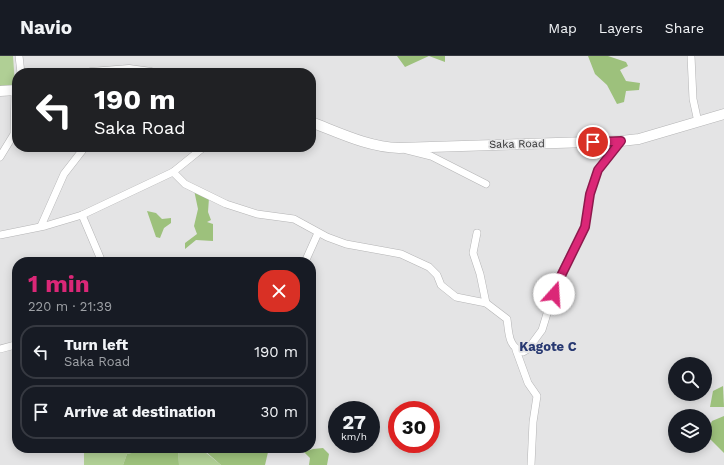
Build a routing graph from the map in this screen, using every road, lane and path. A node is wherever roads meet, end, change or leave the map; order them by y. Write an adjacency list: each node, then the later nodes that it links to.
1 (19, 56): 3 (street)
2 (691, 56): 7 (street)
3 (20, 68)
4 (12, 90): 5 (main road)
5 (0, 91)
6 (724, 114): 7 (main road, Saka Road)
7 (698, 122): 10 (main road, Saka Road)
8 (316, 124): 11 (main road, Saka Road)
9 (12, 137): 14 (street)
10 (621, 141): 11 (main road, Saka Road); 27 (street)
11 (399, 148): 16 (street)
12 (81, 152): 18 (street)
13 (198, 152): 15 (street)
14 (0, 157)
15 (174, 172): 17 (street); 19 (street)
16 (486, 184)
17 (82, 215): 18 (street); 22 (street)
18 (41, 226): 21 (street)
19 (318, 233): 23 (street); 24 (street)
20 (477, 233): 24 (street)
21 (0, 235)
22 (100, 257)
23 (307, 257)
24 (486, 303): 27 (street)
25 (12, 347): 26 (street)
26 (0, 349)
27 (516, 350): 28 (street)
28 (531, 465)

